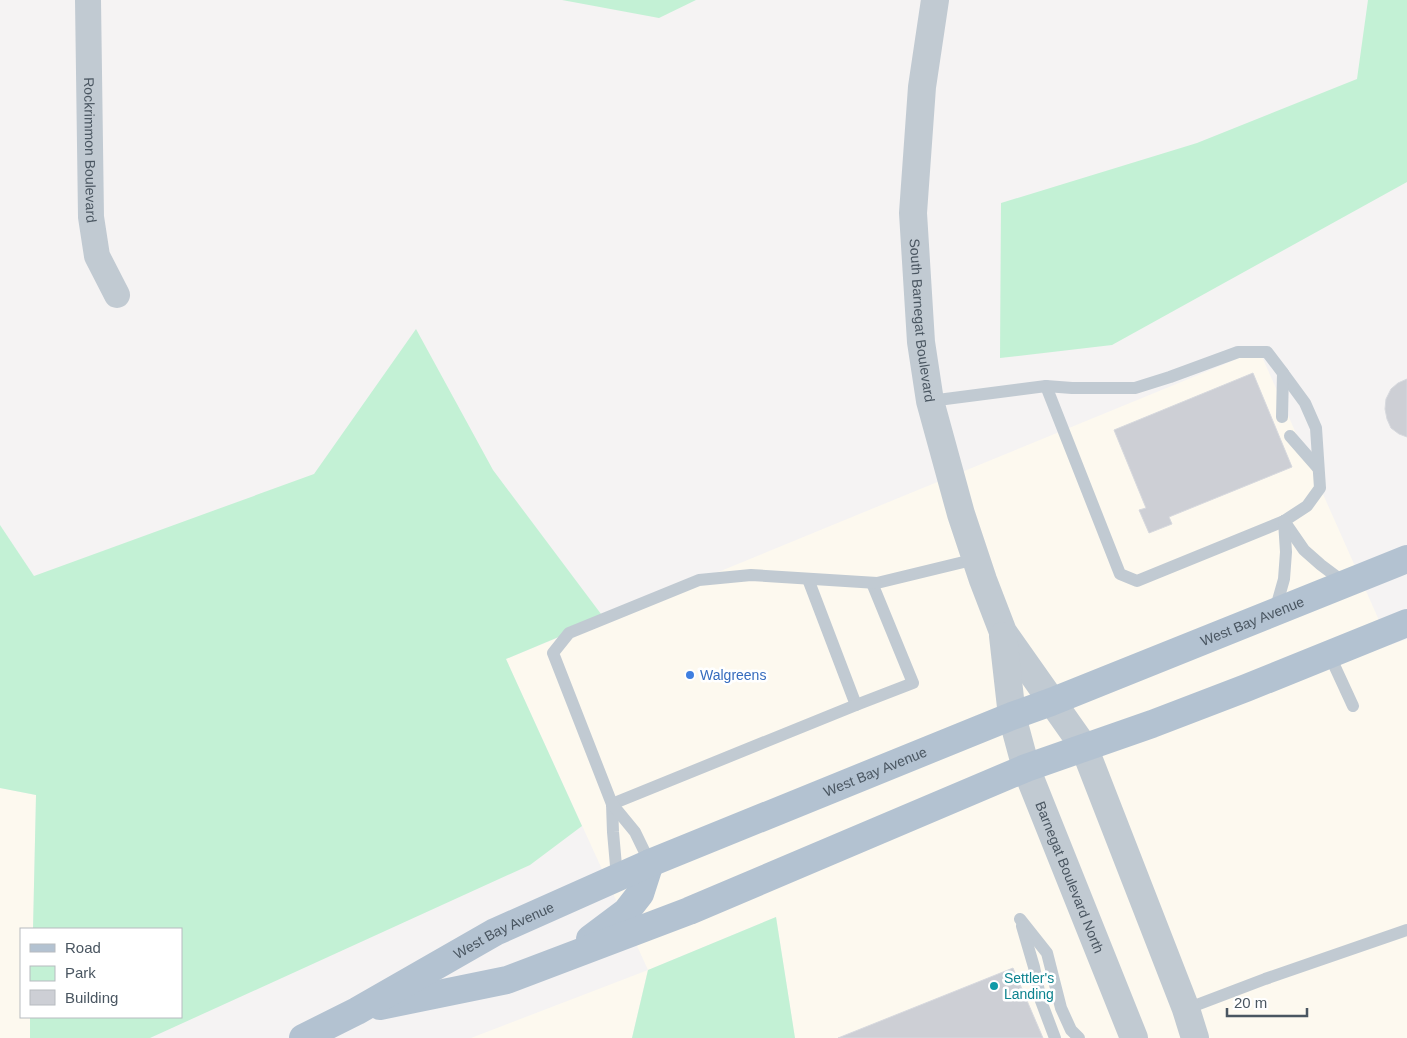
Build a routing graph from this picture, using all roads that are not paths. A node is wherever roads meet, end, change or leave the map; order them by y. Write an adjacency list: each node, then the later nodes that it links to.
1 (88, 0): 3 (street, Rockrimmon Boulevard)
2 (935, 0): 6 (street, South Barnegat Boulevard)
3 (117, 296)
4 (1283, 373): 5 (lane); 7 (lane); 9 (lane)
5 (1046, 386): 6 (lane); 10 (lane)
6 (930, 401): 11 (street, South Barnegat Boulevard)
7 (1282, 417)
8 (1290, 436): 9 (lane)
9 (1318, 468): 10 (lane)
10 (1284, 521): 15 (lane); 16 (lane)
11 (976, 559): 14 (lane); 18 (street, South Barnegat Boulevard)
12 (1407, 559): 15 (main road, West Bay Avenue)
13 (808, 579): 14 (lane); 21 (lane); 26 (lane)
14 (872, 582): 21 (lane)
15 (1345, 583): 16 (main road, West Bay Avenue)
16 (1275, 611): 20 (main road, West Bay Avenue)
17 (1407, 623): 19 (main road, West Bay Avenue)
18 (1003, 632): 20 (street, South Barnegat Boulevard); 23 (street, South Barnegat Boulevard)
19 (1330, 654): 22 (lane); 24 (main road, West Bay Avenue)
20 (1051, 702): 23 (main road, West Bay Avenue); 24 (street, South Barnegat Boulevard)
21 (856, 705): 26 (lane)
22 (1353, 706)
23 (1012, 716): 25 (street, Barnegat Boulevard North); 27 (main road, West Bay Avenue)
24 (1084, 747): 25 (main road, West Bay Avenue); 31 (street)
25 (1026, 768): 30 (main road, West Bay Avenue); 33 (street, Barnegat Boulevard North)
26 (612, 804): 27 (lane); 28 (lane)
27 (650, 863): 28 (main road, West Bay Avenue); 30 (main road)
28 (617, 877): 32 (main road, West Bay Avenue)
29 (1407, 930): 31 (lane)
30 (563, 959): 32 (main road, West Bay Avenue)
31 (1186, 1009): 37 (street)
32 (357, 1011): 34 (main road, West Bay Avenue)
33 (1131, 1037)
34 (303, 1038)
35 (1055, 1038): 36 (lane)
36 (1080, 1038)
37 (1195, 1038)

